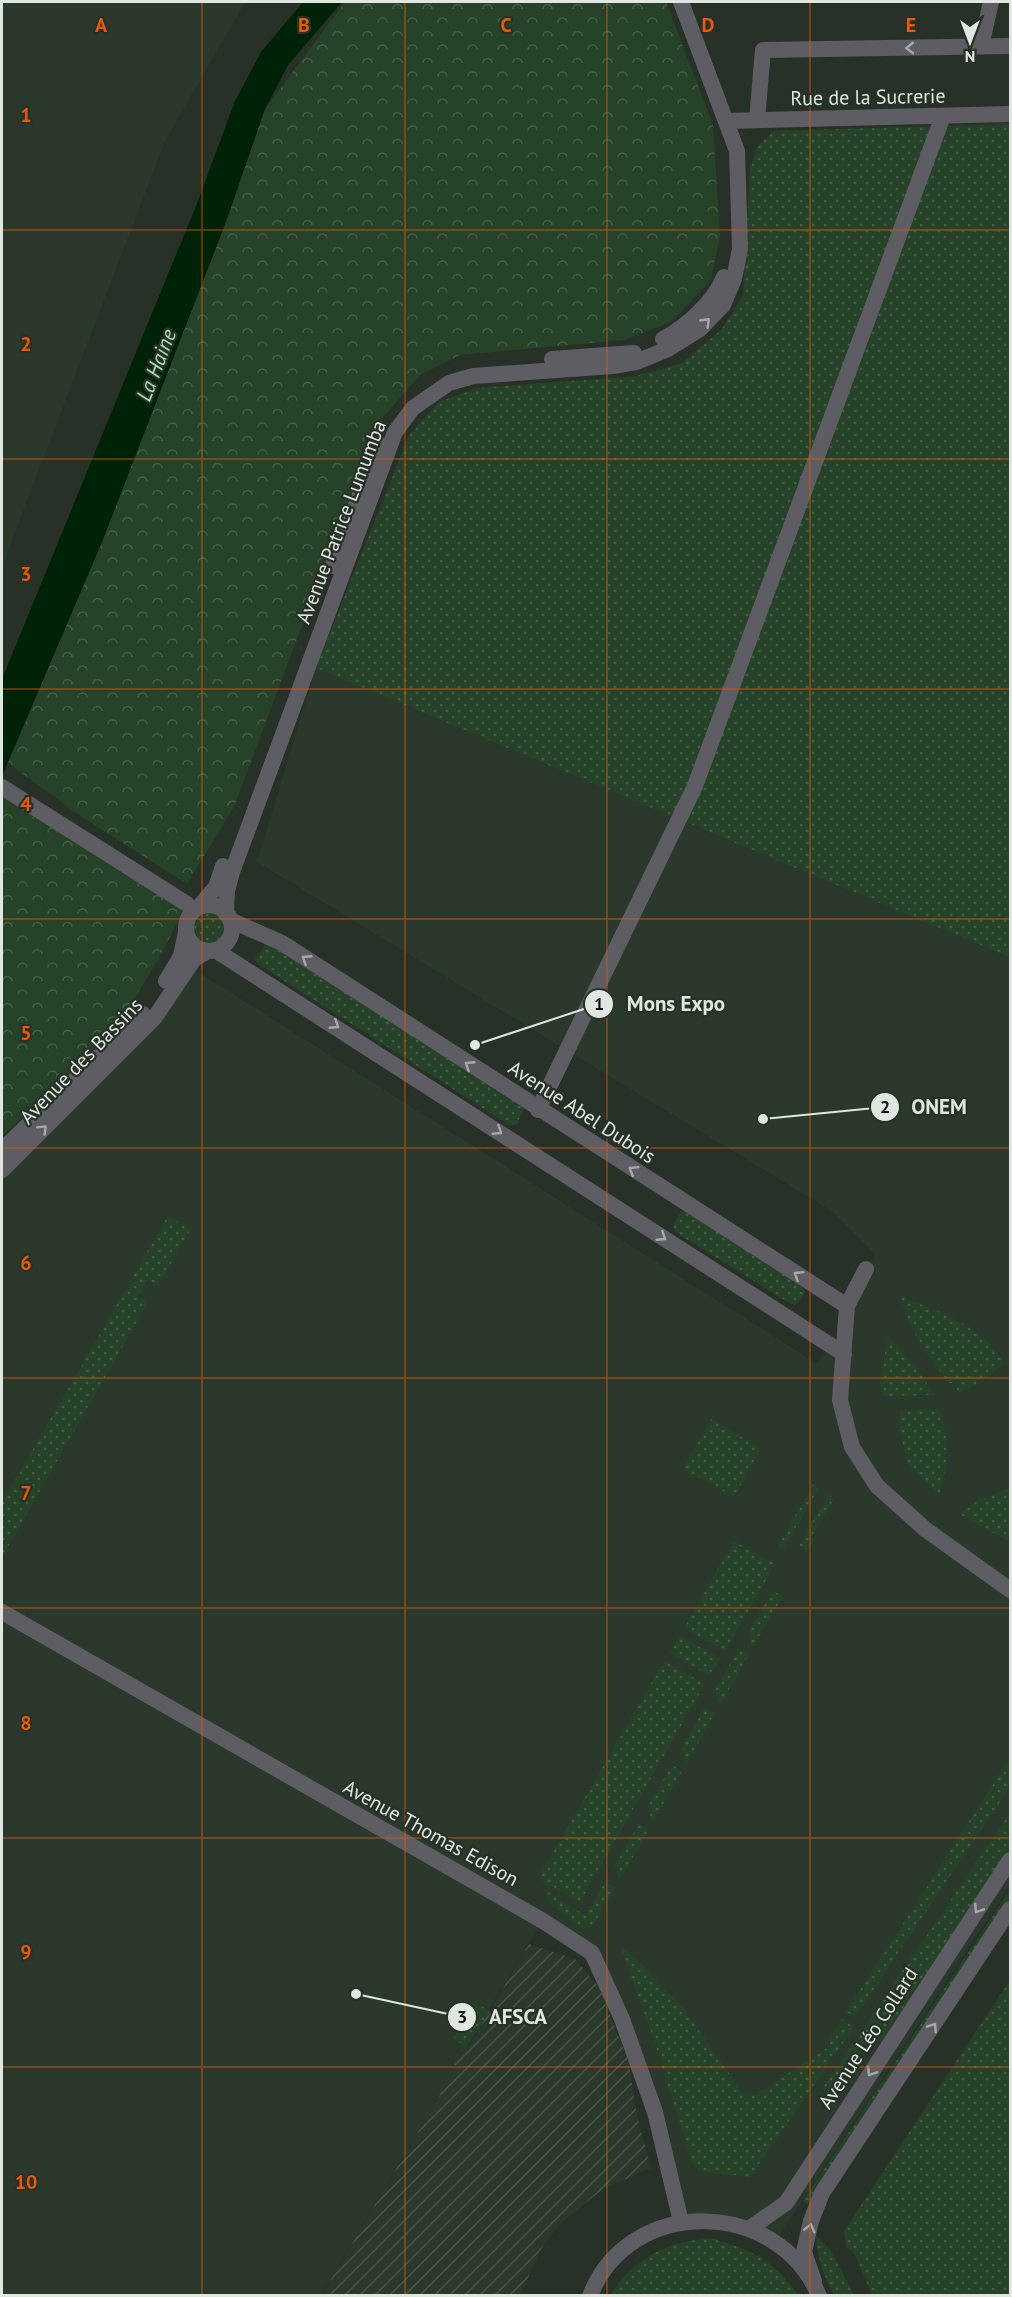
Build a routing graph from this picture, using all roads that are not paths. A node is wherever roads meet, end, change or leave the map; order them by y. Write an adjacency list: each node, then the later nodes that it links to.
1 (681, 2): 8 (street, Avenue Patrice Lumumba)
2 (991, 2): 3 (street)
3 (981, 46): 4 (street); 7 (street, one-way to 7)
4 (1011, 46)
5 (1011, 114): 6 (street, Rue de la Sucrerie)
6 (943, 116): 7 (street, Rue de la Sucrerie); 14 (street)
7 (757, 120): 8 (street, Rue de la Sucrerie)
8 (726, 121): 10 (street, Avenue Patrice Lumumba); 11 (street, Avenue Patrice Lumumba, one-way to 8)
9 (2, 787): 10 (street)
10 (193, 905): 11 (street); 12 (street)
11 (228, 917): 13 (street); 14 (street, Avenue Abel Dubois, one-way to 11)
12 (186, 932): 13 (street); 15 (street, Avenue des Bassins)
13 (211, 950): 16 (street, Avenue des Bassins, one-way to 13); 19 (street, one-way to 19)
14 (538, 1110): 18 (street, Avenue Abel Dubois, one-way to 14)
15 (2, 1150)
16 (2, 1170)
17 (866, 1269): 18 (street)
18 (847, 1306): 19 (street)
19 (844, 1354): 20 (street)
20 (1011, 1590)
21 (2, 1612): 24 (street, Avenue Thomas Edison)
22 (1011, 1860): 25 (street, Avenue Léo Collard, one-way to 25)
23 (1011, 1909): 26 (street, one-way to 23)
24 (681, 2222): 25 (street); 27 (street)
25 (750, 2228): 26 (street)
26 (817, 2290)
27 (590, 2295)

